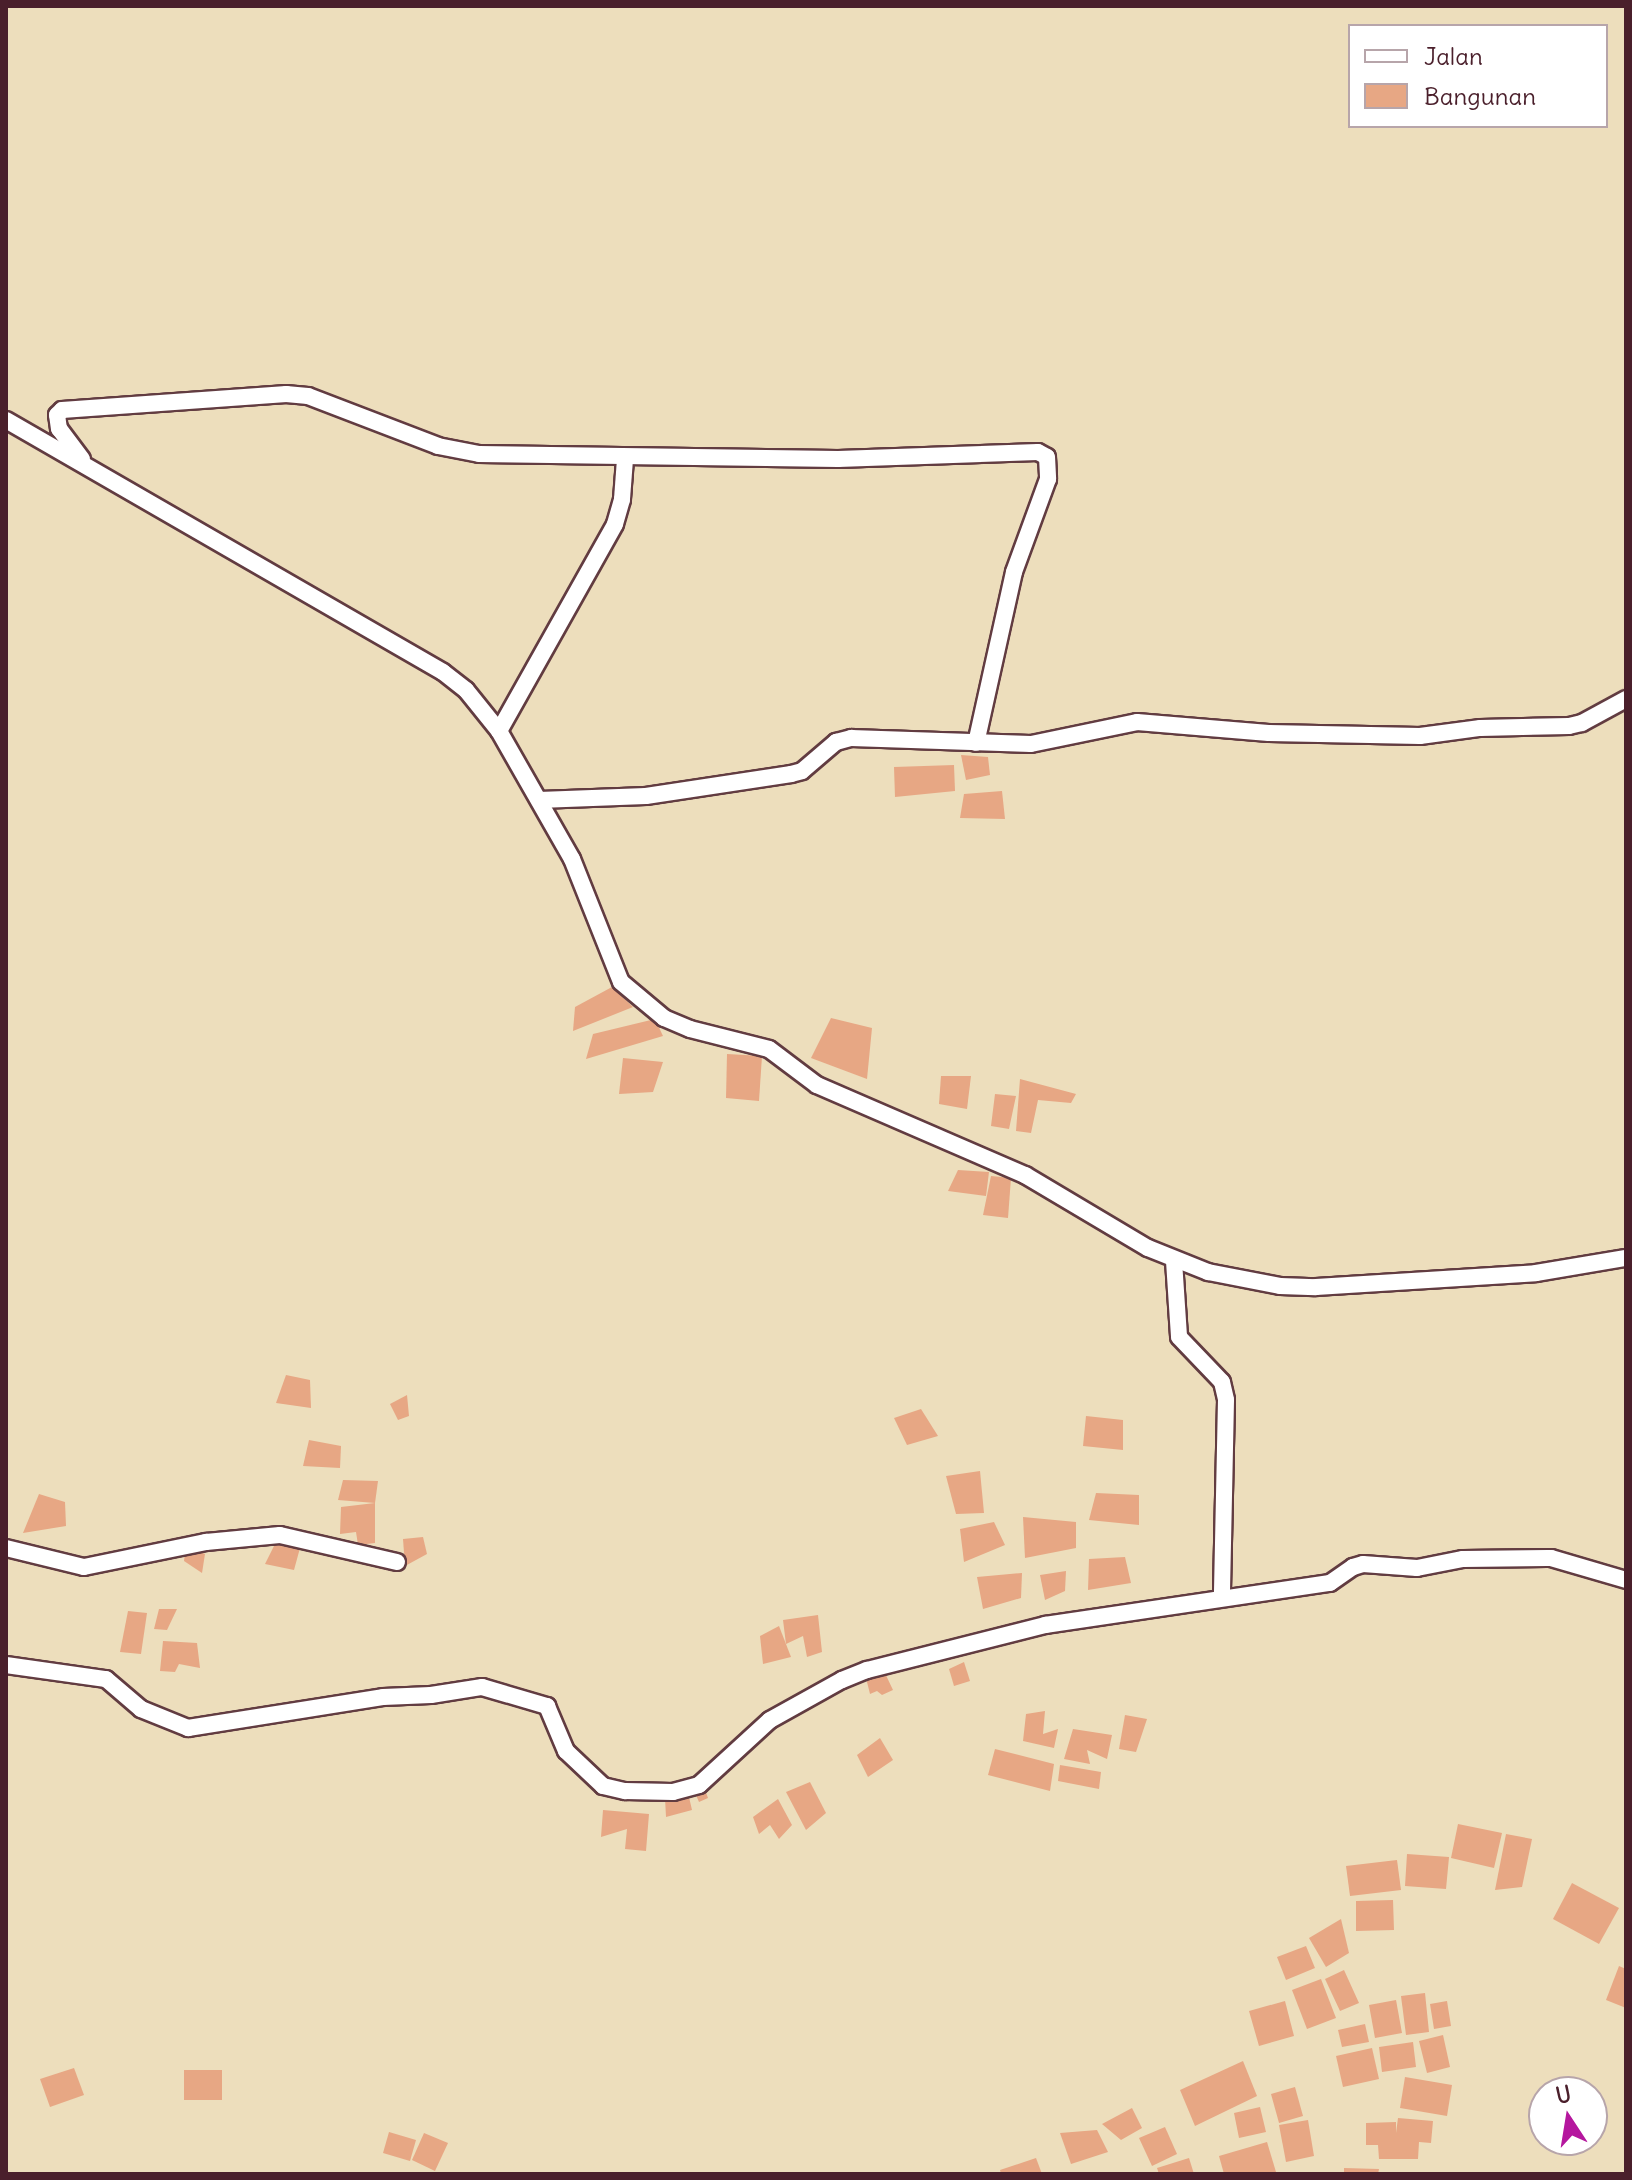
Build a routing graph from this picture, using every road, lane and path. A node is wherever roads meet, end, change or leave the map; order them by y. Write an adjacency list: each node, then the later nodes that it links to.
1 (6, 420): 3 (street)
2 (625, 459): 3 (street); 5 (street); 6 (street)
3 (88, 467): 5 (street)
4 (1626, 699): 6 (street)
5 (499, 731): 7 (street)
6 (976, 743): 7 (street)
7 (539, 800): 9 (street)
8 (1626, 1258): 9 (street)
9 (1174, 1261): 13 (street)
10 (6, 1548): 11 (street)
11 (397, 1562)
12 (1626, 1580): 13 (street)
13 (1222, 1596): 14 (street)
14 (6, 1665)

